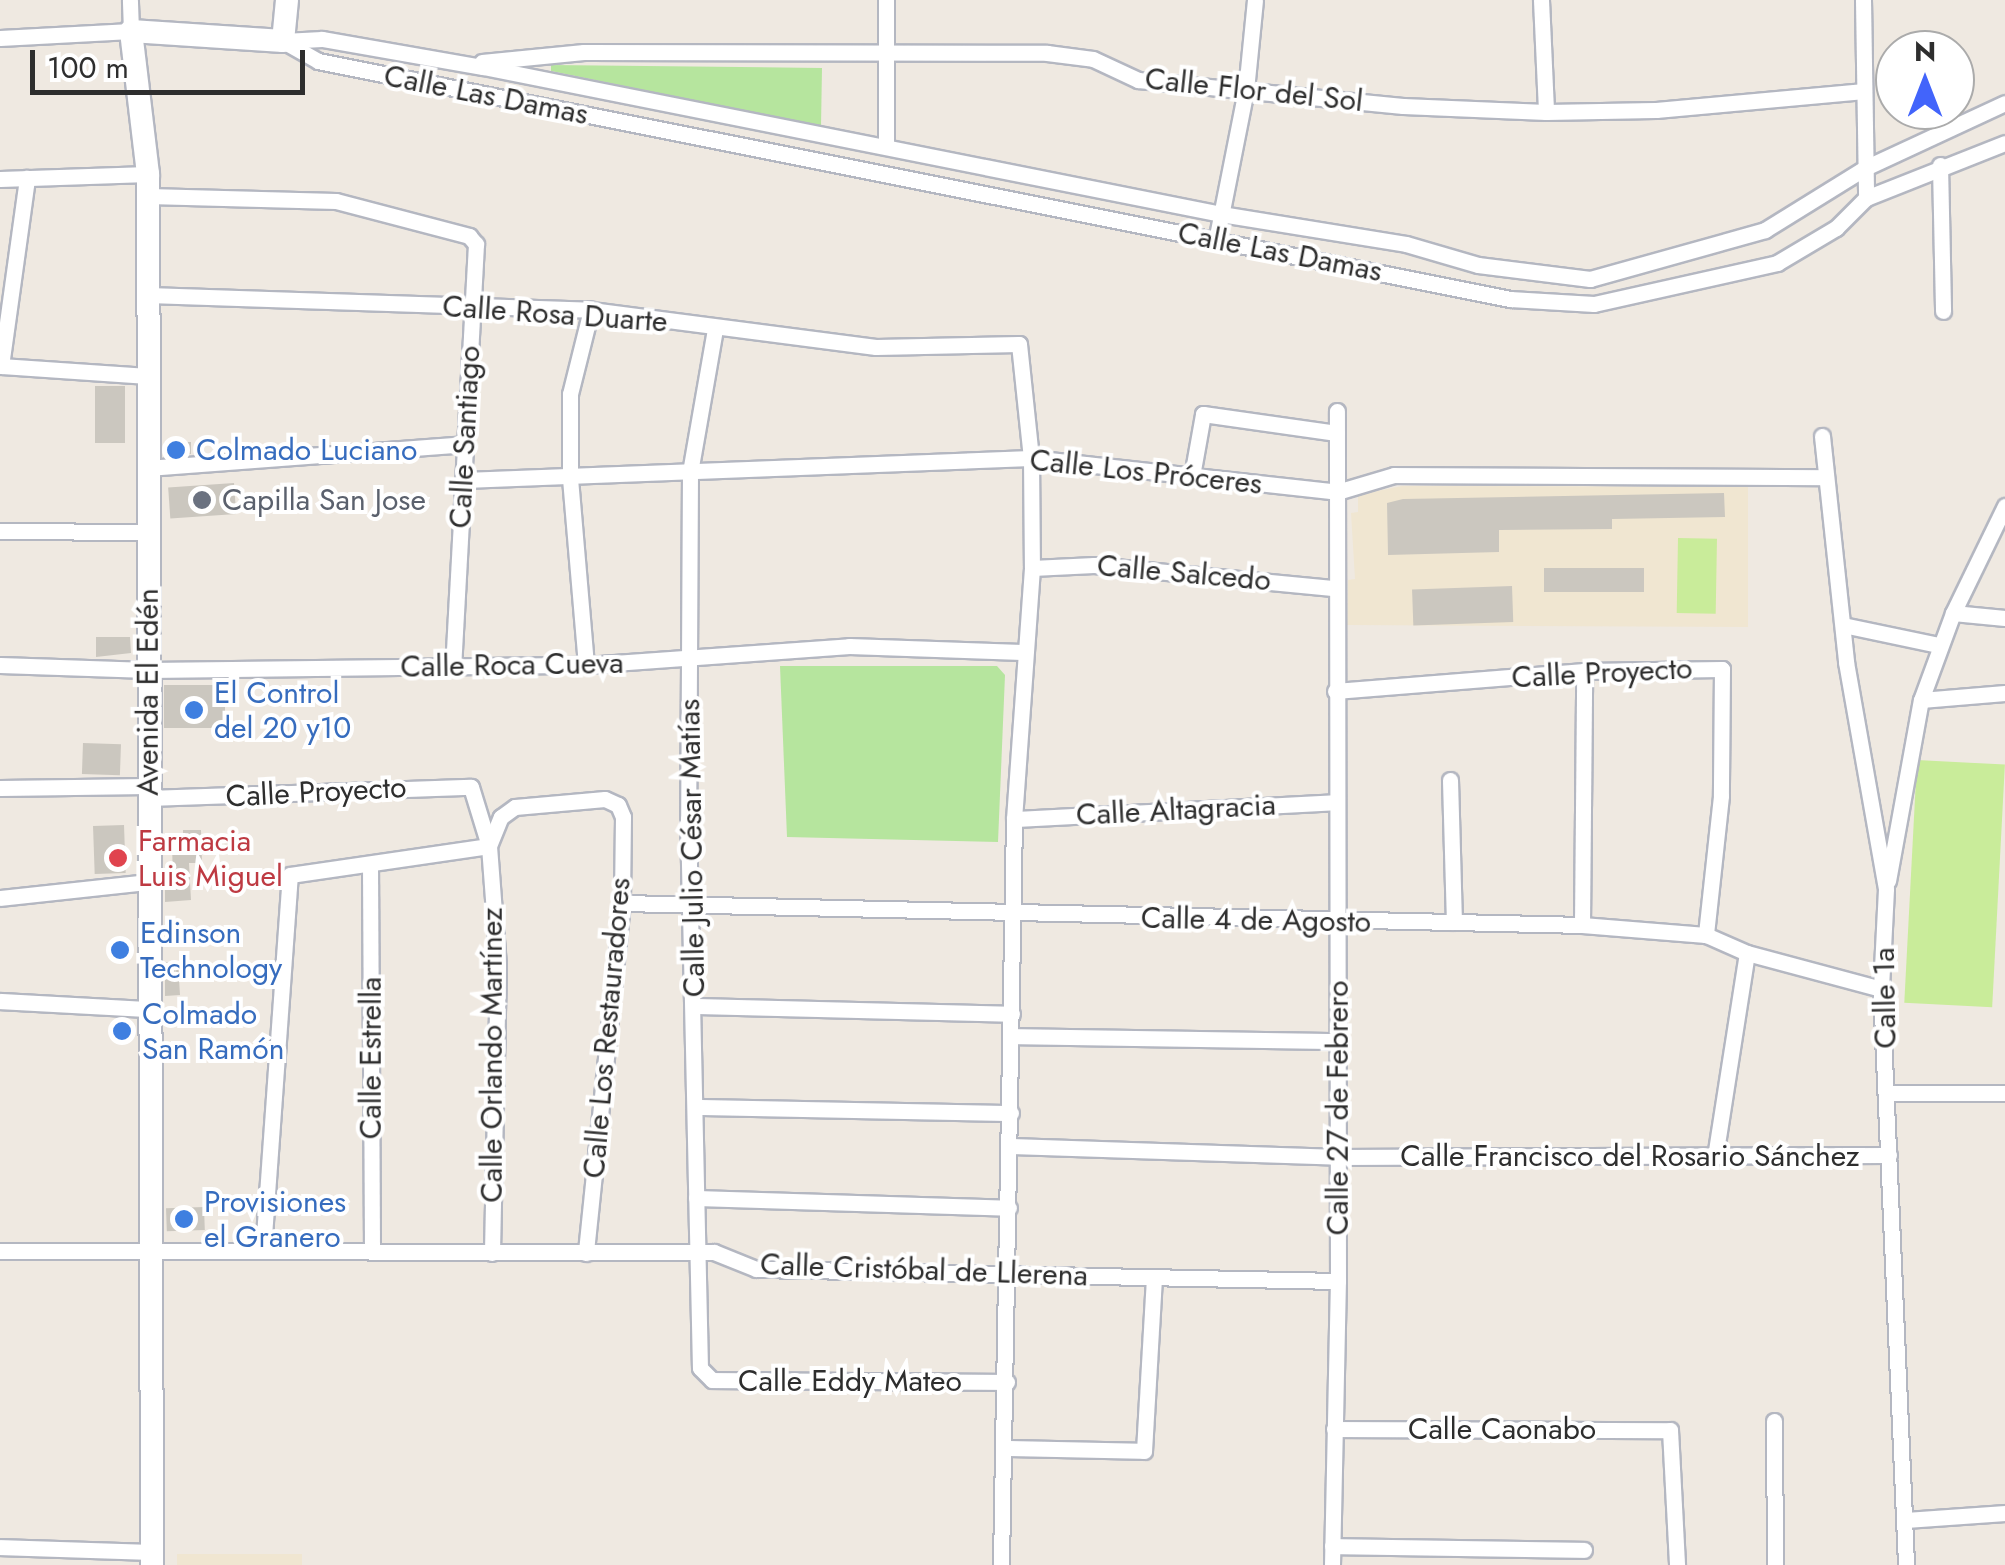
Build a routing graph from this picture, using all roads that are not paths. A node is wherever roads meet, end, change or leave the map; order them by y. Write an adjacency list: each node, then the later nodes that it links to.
1 (130, 0): 7 (street, Avenida El Edén)
2 (287, 0): 9 (street)
3 (886, 0): 10 (street)
4 (1255, 0): 12 (street)
5 (1540, 0): 15 (street)
6 (1862, 0): 13 (street)
7 (131, 31): 8 (street); 9 (street); 23 (street, Avenida El Edén)
8 (0, 38)
9 (283, 41): 11 (street, Calle Las Damas); 25 (street, Calle Las Damas)
10 (886, 52): 11 (street, Calle Flor del Sol); 12 (street, Calle Flor del Sol); 17 (street)
11 (468, 64): 17 (street, Calle Las Damas)
12 (1246, 90): 15 (street, Calle Flor del Sol); 26 (street)
13 (1864, 91): 15 (street, Calle Flor del Sol); 19 (street)
14 (2005, 103): 19 (street, Calle Las Damas)
15 (1546, 112)
16 (2005, 143): 18 (street, Calle Las Damas)
17 (886, 146): 21 (street, Calle Las Damas)
18 (1940, 165): 24 (street, Calle Las Damas); 33 (street)
19 (1866, 168): 24 (street); 28 (street, Calle Las Damas)
20 (27, 178): 22 (street, Calle Santiago); 23 (street, Calle Santiago); 35 (street)
21 (1052, 178): 25 (street); 26 (street, Calle Las Damas)
22 (0, 179)
23 (148, 185): 29 (street, Avenida El Edén); 31 (street, Calle Santiago)
24 (1866, 198): 30 (street, Calle Las Damas)
25 (1047, 204): 27 (street, Calle Las Damas)
26 (1221, 214): 27 (street); 28 (street, Calle Las Damas)
27 (1216, 241): 30 (street, Calle Las Damas)
28 (1590, 279): 30 (street)
29 (148, 295): 31 (street, Calle Rosa Duarte); 36 (street, Avenida El Edén)
30 (1594, 304)
31 (472, 306): 32 (street, Calle Rosa Duarte); 40 (street, Calle Santiago)
32 (592, 310): 34 (street, Calle Rosa Duarte); 45 (street)
33 (1943, 311)
34 (715, 329): 41 (street, Calle Rosa Duarte); 43 (street, Calle Julio César Matías)
35 (0, 366): 36 (street)
36 (148, 376): 42 (street, Avenida El Edén)
37 (1337, 411): 38 (street, Calle 27 de Febrero)
38 (1337, 434): 44 (street); 48 (street, Calle 27 de Febrero)
39 (1822, 436): 46 (street, Calle 1a)
40 (466, 444): 42 (street); 47 (street, Calle Santiago)
41 (1031, 458): 43 (street, Calle Los Próceres); 44 (street, Calle Los Próceres); 52 (street)
42 (148, 468): 51 (street, Avenida El Edén)
43 (690, 472): 45 (street, Calle Los Próceres); 59 (street, Calle Julio César Matías)
44 (1192, 476): 48 (street, Calle Los Próceres)
45 (570, 477): 47 (street, Calle Los Próceres); 60 (street)
46 (1825, 477): 48 (street, Calle Los Próceres); 56 (street, Calle 1a)
47 (464, 480): 62 (street, Calle Santiago)
48 (1337, 492): 53 (street, Calle 27 de Febrero)
49 (2005, 506): 54 (street)
50 (0, 531): 51 (street)
51 (148, 532): 63 (street, Avenida El Edén)
52 (1032, 568): 53 (street, Calle Salcedo); 58 (street)
53 (1335, 588): 65 (street, Calle 27 de Febrero)
54 (1953, 613): 55 (street); 57 (street)
55 (2005, 618)
56 (1843, 625): 57 (street); 77 (street, Calle 1a)
57 (1940, 645): 67 (street)
58 (1022, 652): 59 (street, Calle Roca Cueva); 73 (street)
59 (690, 661): 60 (street, Calle Roca Cueva); 80 (street, Calle Julio César Matías)
60 (586, 665): 62 (street, Calle Roca Cueva)
61 (0, 666): 63 (street, Calle Roca Cueva)
62 (452, 666): 63 (street, Calle Roca Cueva)
63 (148, 670): 70 (street, Avenida El Edén)
64 (1584, 672): 65 (street, Calle Proyecto); 84 (street); 85 (street, Calle Proyecto)
65 (1334, 691): 72 (street, Calle 27 de Febrero)
66 (2005, 693): 67 (street)
67 (1920, 700): 77 (street)
68 (1450, 780): 82 (street)
69 (0, 788): 70 (street, Calle Proyecto)
70 (148, 792): 71 (street, Calle Proyecto); 76 (street, Avenida El Edén)
71 (476, 799): 74 (street, Calle Orlando Martínez)
72 (1337, 802): 73 (street, Calle Altagracia); 83 (street, Calle 27 de Febrero)
73 (1014, 820): 81 (street)
74 (488, 846): 75 (street); 79 (street, Calle Los Restauradores); 108 (street, Calle Orlando Martínez)
75 (370, 866): 104 (street); 105 (street, Calle Estrella)
76 (148, 882): 78 (street); 90 (street, Avenida El Edén)
77 (1886, 890): 87 (street, Calle 1a)
78 (0, 898)
79 (622, 902): 80 (street, Calle 4 de Agosto); 109 (street, Calle Los Restauradores)
80 (691, 904): 81 (street, Calle 4 de Agosto); 89 (street, Calle Julio César Matías)
81 (1013, 914): 83 (street, Calle 4 de Agosto); 91 (street)
82 (1454, 922): 83 (street, Calle 4 de Agosto); 84 (street, Calle 4 de Agosto)
83 (1338, 923): 93 (street, Calle 27 de Febrero)
84 (1582, 924): 85 (street, Calle 4 de Agosto)
85 (1706, 936): 86 (street, Calle 4 de Agosto)
86 (1748, 954): 87 (street, Calle 4 de Agosto); 101 (street)
87 (1881, 989): 95 (street, Calle 1a)
88 (0, 1001): 90 (street)
89 (694, 1006): 91 (street); 96 (street, Calle Julio César Matías)
90 (148, 1009): 107 (street, Avenida El Edén)
91 (1012, 1014): 92 (street)
92 (1012, 1036): 93 (street); 97 (street)
93 (1338, 1042): 100 (street, Calle 27 de Febrero)
94 (2005, 1092): 95 (street)
95 (1888, 1093): 99 (street, Calle 1a)
96 (696, 1107): 97 (street); 102 (street, Calle Julio César Matías)
97 (1011, 1113): 98 (street)
98 (1011, 1146): 100 (street, Calle Francisco del Rosario Sánchez); 103 (street)
99 (1889, 1155): 101 (street, Calle Francisco del Rosario Sánchez); 120 (street, Calle 1a)
100 (1339, 1157): 101 (street, Calle Francisco del Rosario Sánchez); 113 (street, Calle 27 de Febrero)
101 (1716, 1158)
102 (696, 1198): 103 (street); 110 (street, Calle Julio César Matías)
103 (1009, 1208): 111 (street)
104 (262, 1250): 105 (street, Calle Cristóbal de Llerena); 107 (street, Calle Cristóbal de Llerena)
105 (372, 1250): 108 (street, Calle Cristóbal de Llerena)
106 (0, 1251): 107 (street, Calle Cristóbal de Llerena)
107 (152, 1252): 124 (street, Avenida El Edén)
108 (492, 1253): 109 (street, Calle Cristóbal de Llerena)
109 (586, 1253): 110 (street, Calle Cristóbal de Llerena)
110 (696, 1253): 111 (street, Calle Cristóbal de Llerena); 114 (street, Calle Julio César Matías)
111 (1007, 1272): 112 (street, Calle Cristóbal de Llerena); 115 (street)
112 (1154, 1278): 113 (street, Calle Cristóbal de Llerena); 118 (street)
113 (1338, 1281): 117 (street, Calle 27 de Febrero)
114 (700, 1368): 115 (street, Calle Eddy Mateo)
115 (1006, 1382): 118 (street)
116 (1774, 1421): 128 (street)
117 (1334, 1429): 122 (street, Calle 27 de Febrero); 127 (street, Calle Caonabo)
118 (1004, 1448): 125 (street)
119 (2005, 1513): 120 (street)
120 (1906, 1520): 129 (street, Calle 1a)
121 (0, 1546): 124 (street)
122 (1332, 1546): 123 (street); 126 (street, Calle 27 de Febrero)
123 (1584, 1550)
124 (152, 1559)
125 (1002, 1565)
126 (1332, 1565)
127 (1676, 1565)
128 (1775, 1565)
129 (1906, 1565)

